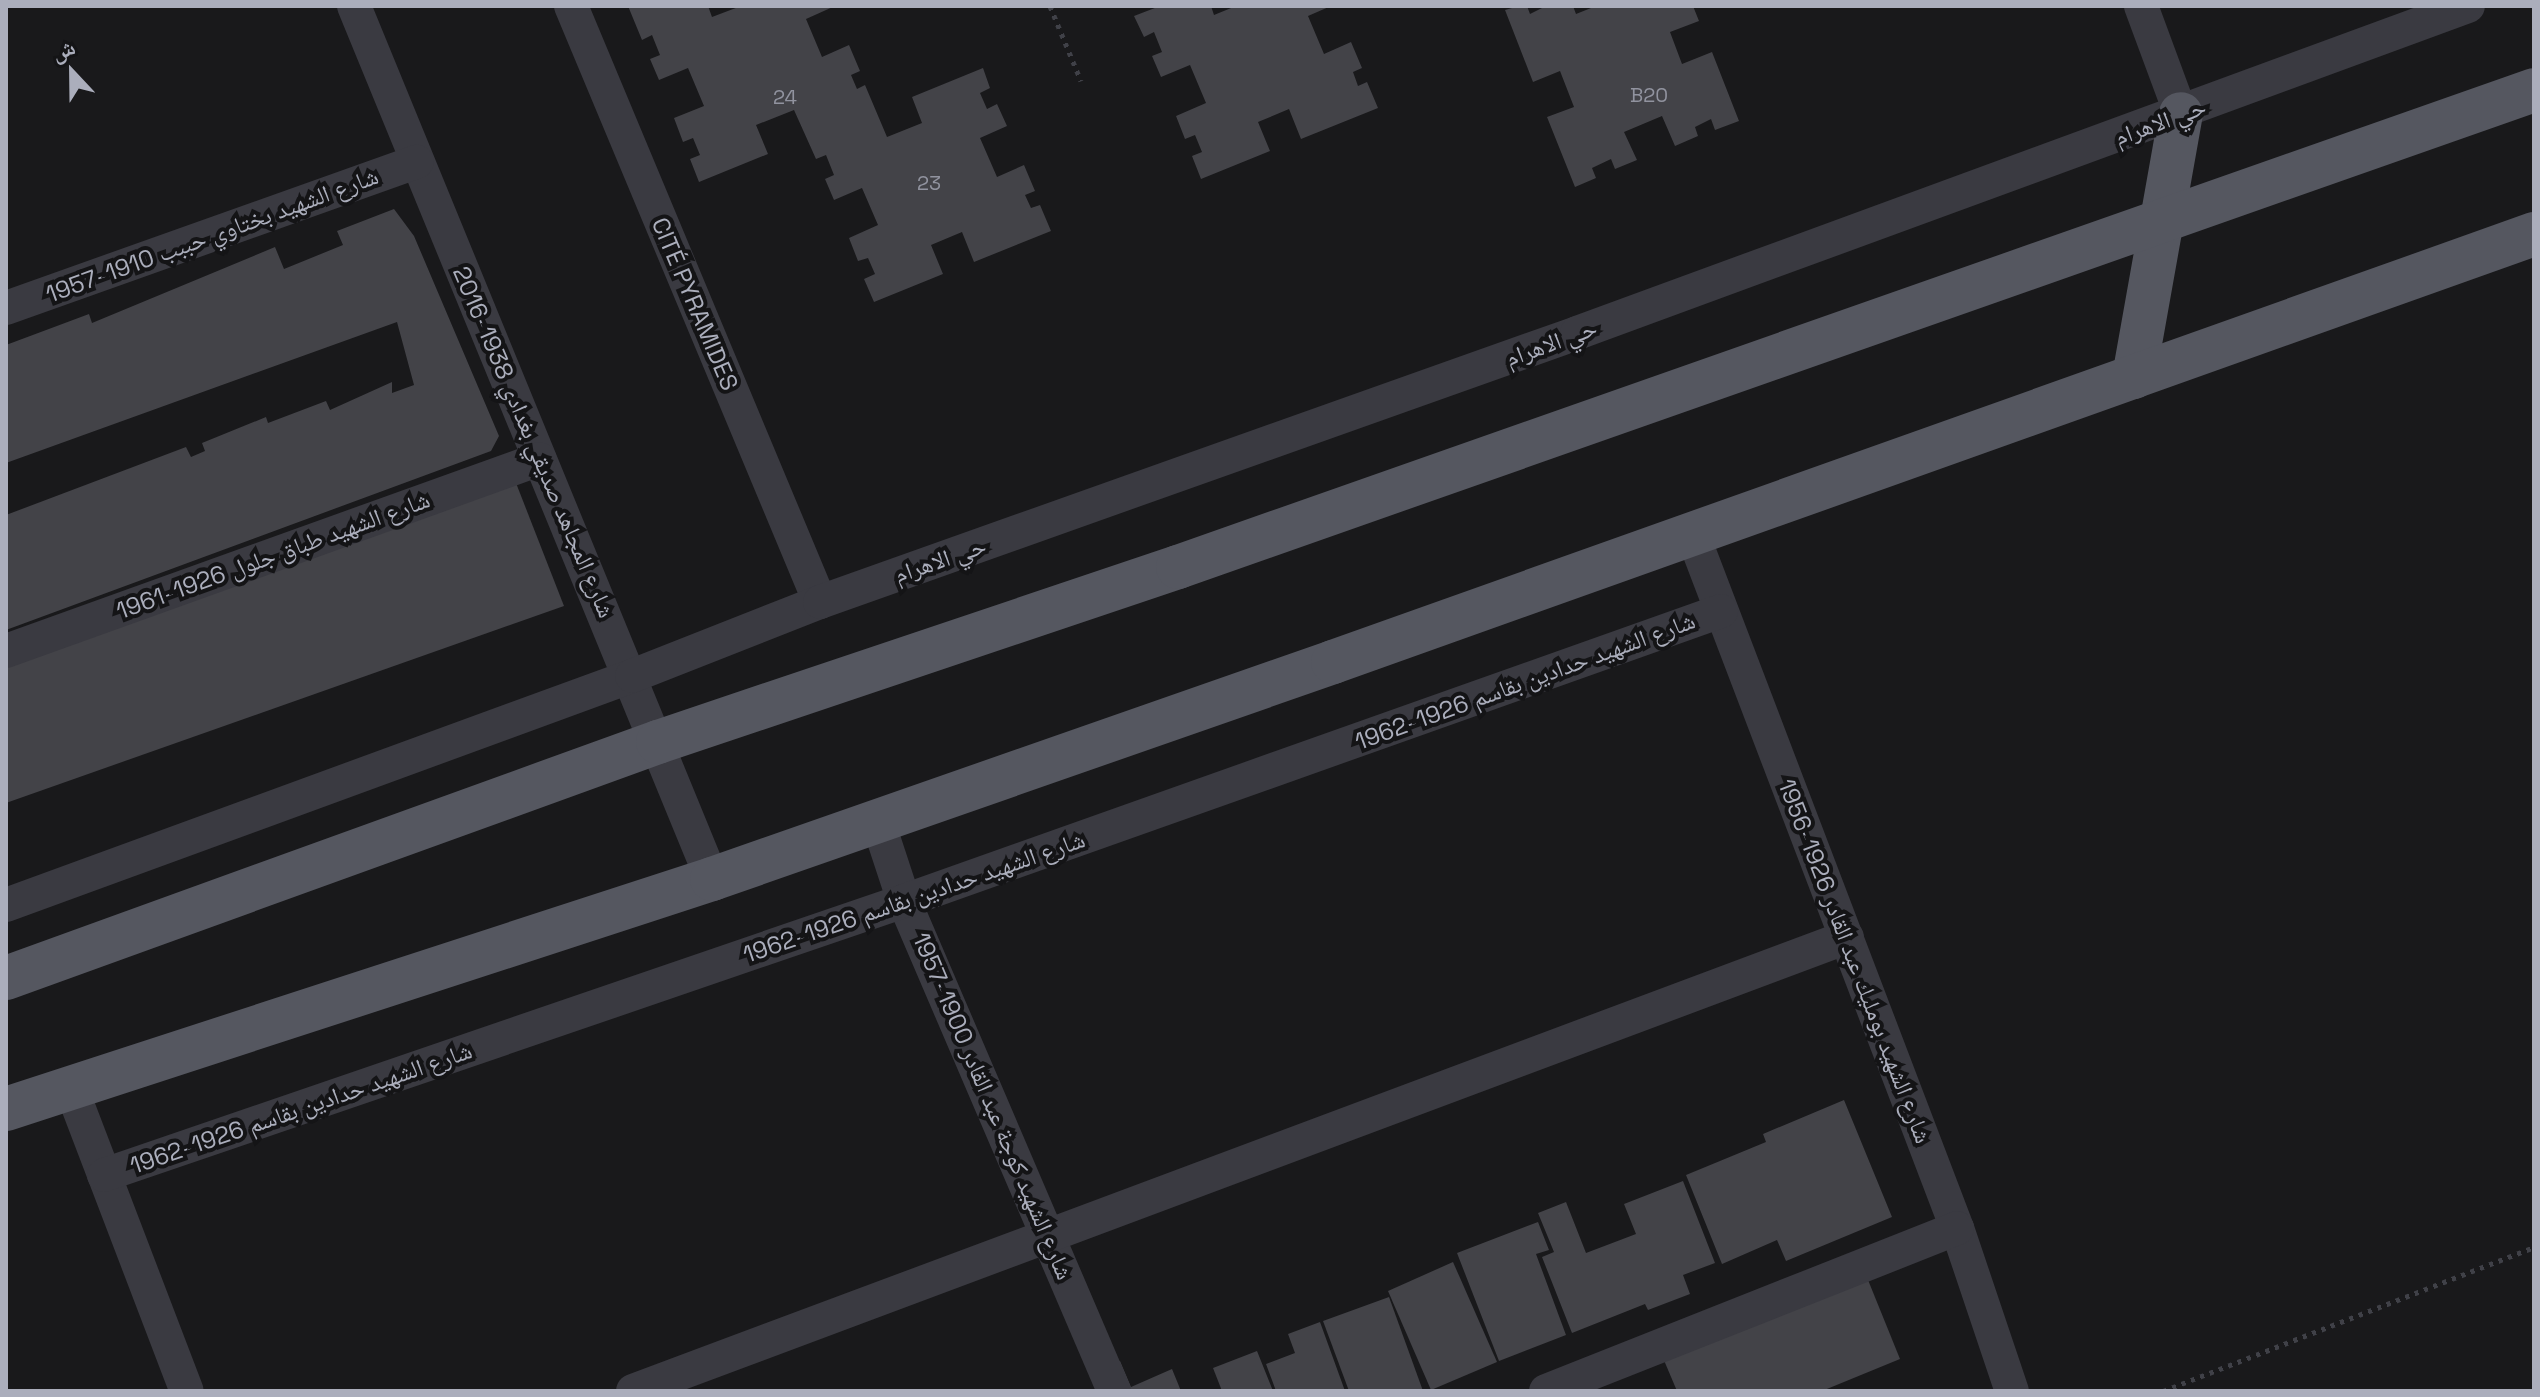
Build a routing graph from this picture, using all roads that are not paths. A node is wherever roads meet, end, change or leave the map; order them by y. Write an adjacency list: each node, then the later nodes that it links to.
1 (354, 6): 7 (street, شارع المجاهد صديقي بغدادي 1938-2016)
2 (571, 6): 14 (street, CITÉ PYRAMIDES)
3 (2141, 6): 6 (street)
4 (2468, 6): 6 (street, حي الاهرام)
5 (2534, 90): 8 (main road)
6 (2181, 114): 8 (main road); 14 (street, حي الاهرام)
7 (417, 162): 10 (street, شارع الشهيد بختاوي حببب 1910-1957); 12 (street, شارع المجاهد صديقي بغدادي 1938-2016)
8 (2161, 220): 11 (main road); 18 (main road)
9 (2534, 234): 11 (main road)
10 (6, 308)
11 (2134, 377): 13 (main road)
12 (540, 459): 16 (street, شارع الشهيد طباق جلول 1926-1961); 17 (street, شارع المجاهد صديقي بغدادي 1938-2016)
13 (1692, 533): 15 (street, شارع الشهيد بومليك عبد القادر 1926-1956); 19 (main road)
14 (820, 602): 17 (street, حي الاهرام)
15 (1721, 611): 21 (street, شارع الشهيد حدادين بقاسم 1926-1962); 23 (street, شارع الشهيد بومليك عبد القادر 1926-1956)
16 (6, 651)
17 (632, 676): 18 (street, شارع المجاهد صديقي بغدادي 1938-2016); 22 (street, حي الاهرام)
18 (658, 742): 20 (street, شارع المجاهد صديقي بغدادي 1938-2016); 24 (main road)
19 (877, 819): 20 (main road); 21 (street, شارع الشهيد كوجة عبد القادر 1900-1957)
20 (712, 879): 25 (main road)
21 (904, 901): 27 (street, شارع الشهيد حدادين بقاسم 1926-1962); 29 (street, شارع الشهيد كوجة عبد القادر 1900-1957)
22 (6, 905)
23 (1847, 937): 28 (street, شارع الشهيد بومليك عبد القادر 1926-1956); 29 (street)
24 (6, 978)
25 (71, 1088): 26 (main road); 27 (street)
26 (6, 1109)
27 (104, 1175): 30 (street)
28 (1957, 1228): 33 (street); 34 (street, شارع الشهيد بومليك عبد القادر 1926-1956)
29 (1050, 1236): 31 (street); 32 (street, شارع الشهيد كوجة عبد القادر 1900-1957)
30 (187, 1391)
31 (633, 1391)
32 (1114, 1391)
33 (1546, 1391)
34 (2012, 1391)

